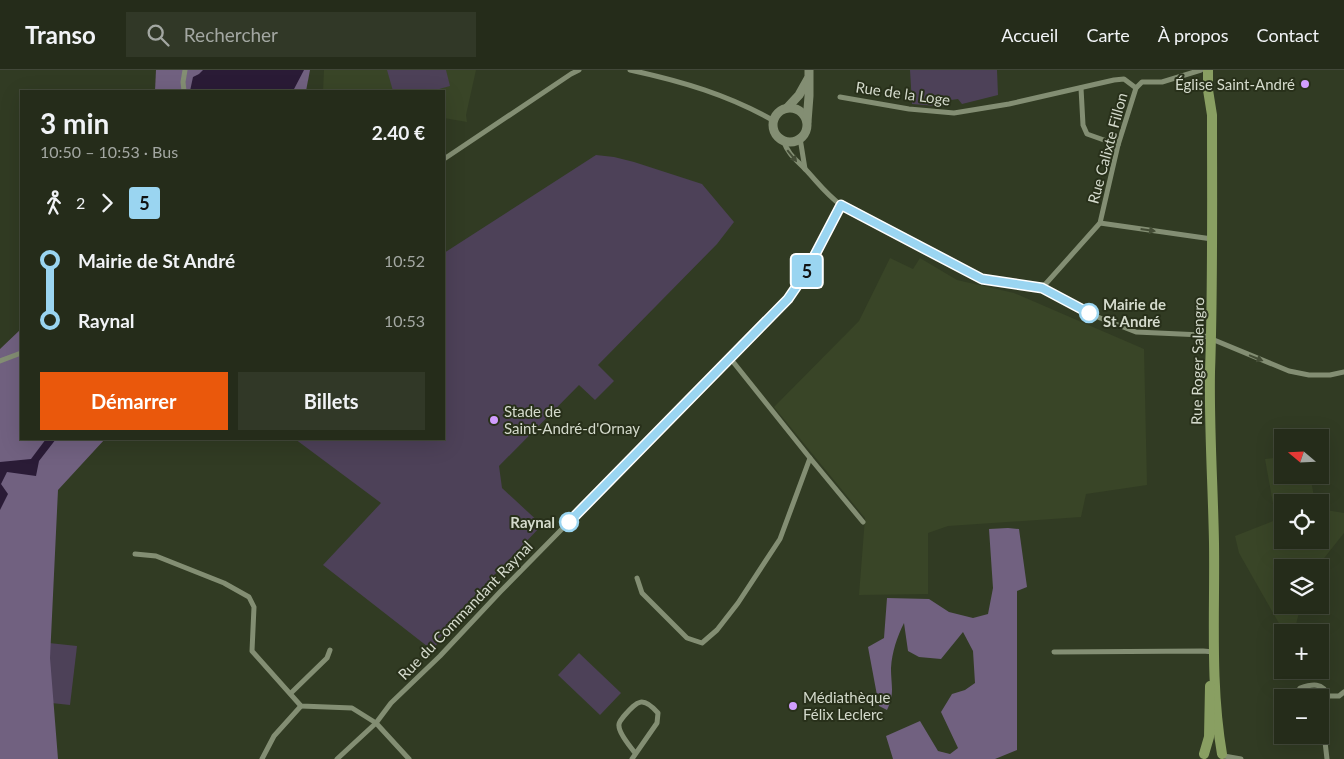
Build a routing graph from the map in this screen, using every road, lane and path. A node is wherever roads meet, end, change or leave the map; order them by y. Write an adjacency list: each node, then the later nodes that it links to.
1 (185, 70): 9 (street)
2 (579, 70): 17 (street)
3 (630, 70): 12 (street)
4 (1201, 70): 8 (street, Rue Calixte Fillon)
5 (1208, 70): 21 (main road, Rue Roger Salengro)
6 (808, 74): 11 (street); 13 (street)
7 (1082, 88): 8 (street, Rue de la Loge); 10 (street, Rue de la Loge); 16 (street)
8 (1136, 88): 16 (street, Rue Calixte Fillon)
9 (184, 90)
10 (840, 97)
11 (787, 108): 12 (street); 13 (street)
12 (774, 121): 15 (street)
13 (807, 122): 14 (street)
14 (800, 138): 15 (street); 18 (street)
15 (783, 140): 18 (street, one-way to 18)
16 (1118, 145): 20 (street, Rue Calixte Fillon)
17 (445, 158)
18 (805, 169): 19 (street)
19 (841, 205): 22 (street); 25 (street, Rue du Commandant Raynal)
20 (1100, 222): 21 (street, one-way to 21); 22 (street)
21 (1212, 239): 23 (main road, Rue Roger Salengro)
22 (1042, 288): 23 (street)
23 (1211, 339): 27 (street, one-way to 27); 34 (main road, Rue Roger Salengro)
24 (20, 353): 26 (street)
25 (730, 358): 28 (street); 41 (street, Rue du Commandant Raynal)
26 (0, 361)
27 (1344, 372)
28 (810, 458): 29 (street); 31 (street)
29 (863, 522)
30 (135, 554): 38 (street)
31 (637, 578)
32 (330, 650): 38 (street)
33 (1054, 652): 34 (street)
34 (1214, 652): 44 (main road, Rue Roger Salengro); 45 (main road, Rue Roger Salengro)
35 (1299, 689): 36 (street)
36 (1325, 689)
37 (1344, 692): 39 (street)
38 (291, 693): 40 (street)
39 (1329, 696)
40 (301, 706): 41 (street); 46 (street)
41 (376, 723): 47 (street, Rue du Commandant Raynal); 48 (street)
42 (1325, 744): 51 (street)
43 (635, 753): 43 (street); 49 (street)
44 (1224, 756): 45 (main road); 50 (street)
45 (1201, 757)
46 (262, 759)
47 (337, 759)
48 (409, 759)
49 (632, 759)
50 (1241, 759)
51 (1327, 759)

